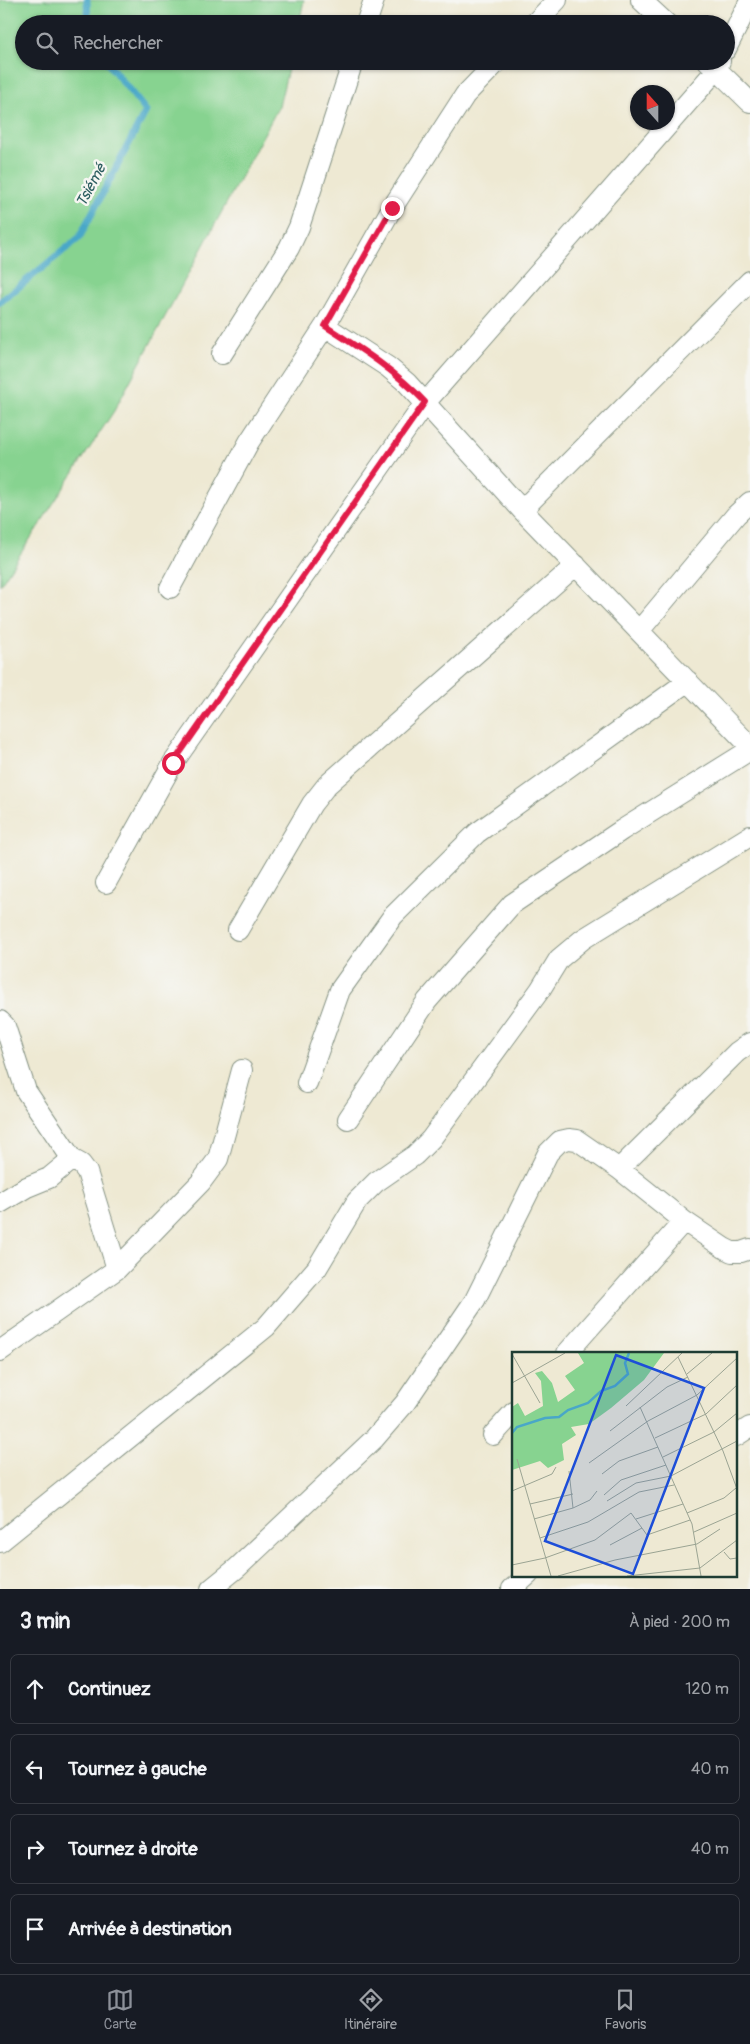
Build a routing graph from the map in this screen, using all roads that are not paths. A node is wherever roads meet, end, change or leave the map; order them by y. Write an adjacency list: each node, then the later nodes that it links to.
1 (374, 0): 5 (street)
2 (557, 0): 6 (street)
3 (641, 0): 7 (street)
4 (750, 1): 8 (street)
5 (369, 15)
6 (543, 15)
7 (657, 15)
8 (735, 31)
9 (349, 70): 16 (street)
10 (489, 70): 15 (street)
11 (710, 70): 17 (street)
12 (721, 70): 13 (street)
13 (750, 102)
14 (750, 281): 19 (street)
15 (325, 326): 17 (street); 21 (street)
16 (222, 354)
17 (425, 402): 19 (street); 27 (street)
18 (750, 502): 22 (street)
19 (522, 510): 20 (street)
20 (576, 566): 22 (street); 28 (street)
21 (170, 588)
22 (638, 631): 23 (street)
23 (688, 681): 24 (street); 32 (street)
24 (750, 746)
25 (750, 750): 33 (street)
26 (750, 836): 46 (street)
27 (106, 884)
28 (238, 930)
29 (0, 1021): 34 (street)
30 (750, 1043): 35 (street)
31 (242, 1070): 39 (street)
32 (307, 1083)
33 (348, 1119)
34 (72, 1159): 36 (street); 39 (street)
35 (619, 1168): 37 (street); 47 (street)
36 (0, 1203)
37 (684, 1220): 38 (street); 41 (street)
38 (750, 1249)
39 (117, 1269): 40 (street)
40 (0, 1352)
41 (569, 1352)
42 (512, 1414): 44 (street)
43 (750, 1428): 45 (street)
44 (493, 1435)
45 (738, 1435)
46 (0, 1542)
47 (211, 1589)

